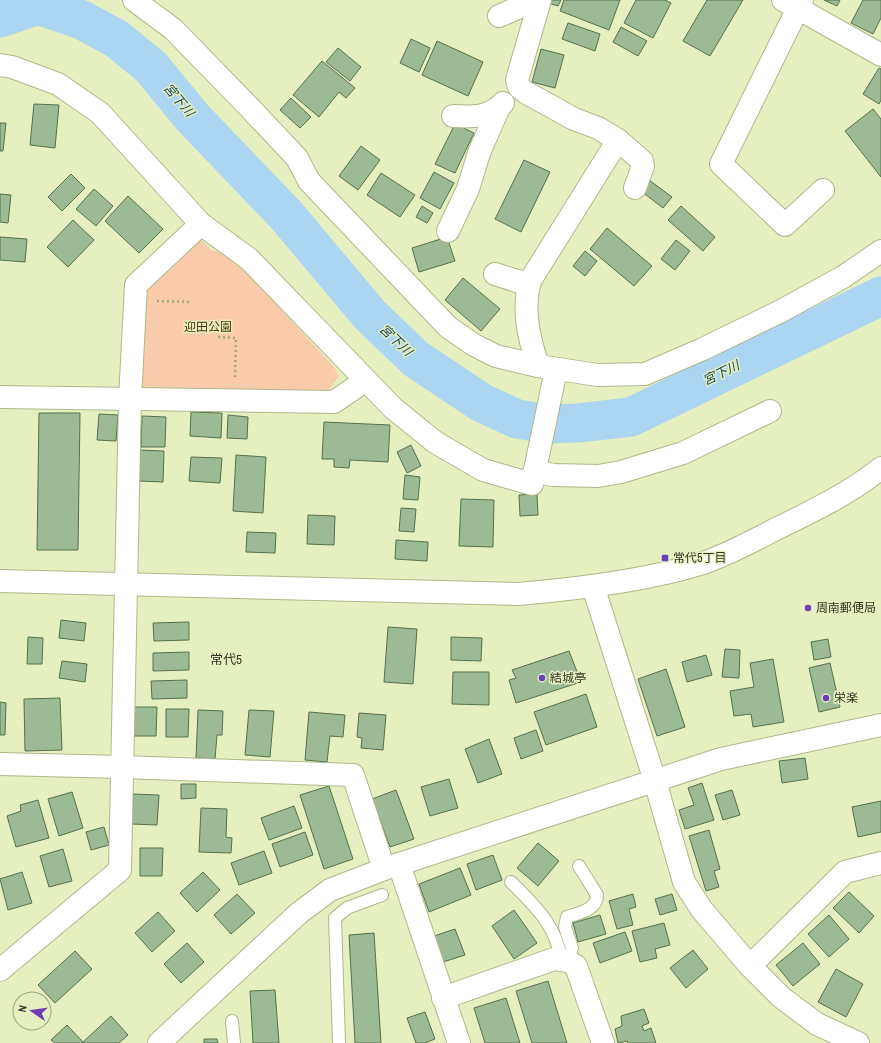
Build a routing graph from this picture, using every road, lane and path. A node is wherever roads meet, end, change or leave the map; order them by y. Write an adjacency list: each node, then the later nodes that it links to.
1 (134, 0): 22 (street)
2 (536, 0): 5 (street)
3 (540, 0): 8 (street)
4 (794, 3): 6 (street); 13 (street)
5 (499, 16)
6 (881, 54)
7 (0, 65): 14 (street)
8 (519, 87): 9 (street); 11 (street)
9 (499, 107): 10 (street); 15 (street)
10 (453, 116)
11 (618, 140): 12 (street); 18 (street)
12 (635, 188)
13 (823, 190)
14 (201, 224): 19 (street); 23 (street)
15 (448, 231)
16 (881, 251): 22 (street)
17 (495, 274): 18 (street)
18 (530, 281): 22 (street)
19 (135, 300): 20 (path); 25 (street)
20 (190, 302)
21 (218, 337): 26 (path)
22 (549, 372): 29 (street)
23 (366, 380): 26 (street); 29 (street)
24 (0, 397): 25 (street)
25 (130, 399): 26 (street); 31 (street)
26 (234, 400)
27 (770, 411): 29 (street)
28 (881, 468): 32 (street)
29 (535, 469)
30 (0, 581): 31 (street)
31 (126, 585): 32 (street); 35 (street)
32 (593, 586): 36 (street)
33 (881, 725): 36 (street)
34 (0, 764): 35 (street)
35 (122, 766): 39 (street); 44 (street)
36 (655, 781): 39 (street); 43 (street)
37 (881, 862): 43 (street)
38 (579, 866): 42 (lane)
39 (392, 867): 45 (street); 47 (street)
40 (511, 882): 42 (lane)
41 (382, 895): 49 (lane)
42 (564, 960): 45 (street); 51 (street)
43 (750, 966): 52 (street)
44 (0, 970)
45 (443, 998): 50 (street)
46 (232, 1021): 48 (lane)
47 (159, 1043)
48 (234, 1043)
49 (338, 1043)
50 (459, 1043)
51 (603, 1043)
52 (858, 1043)

